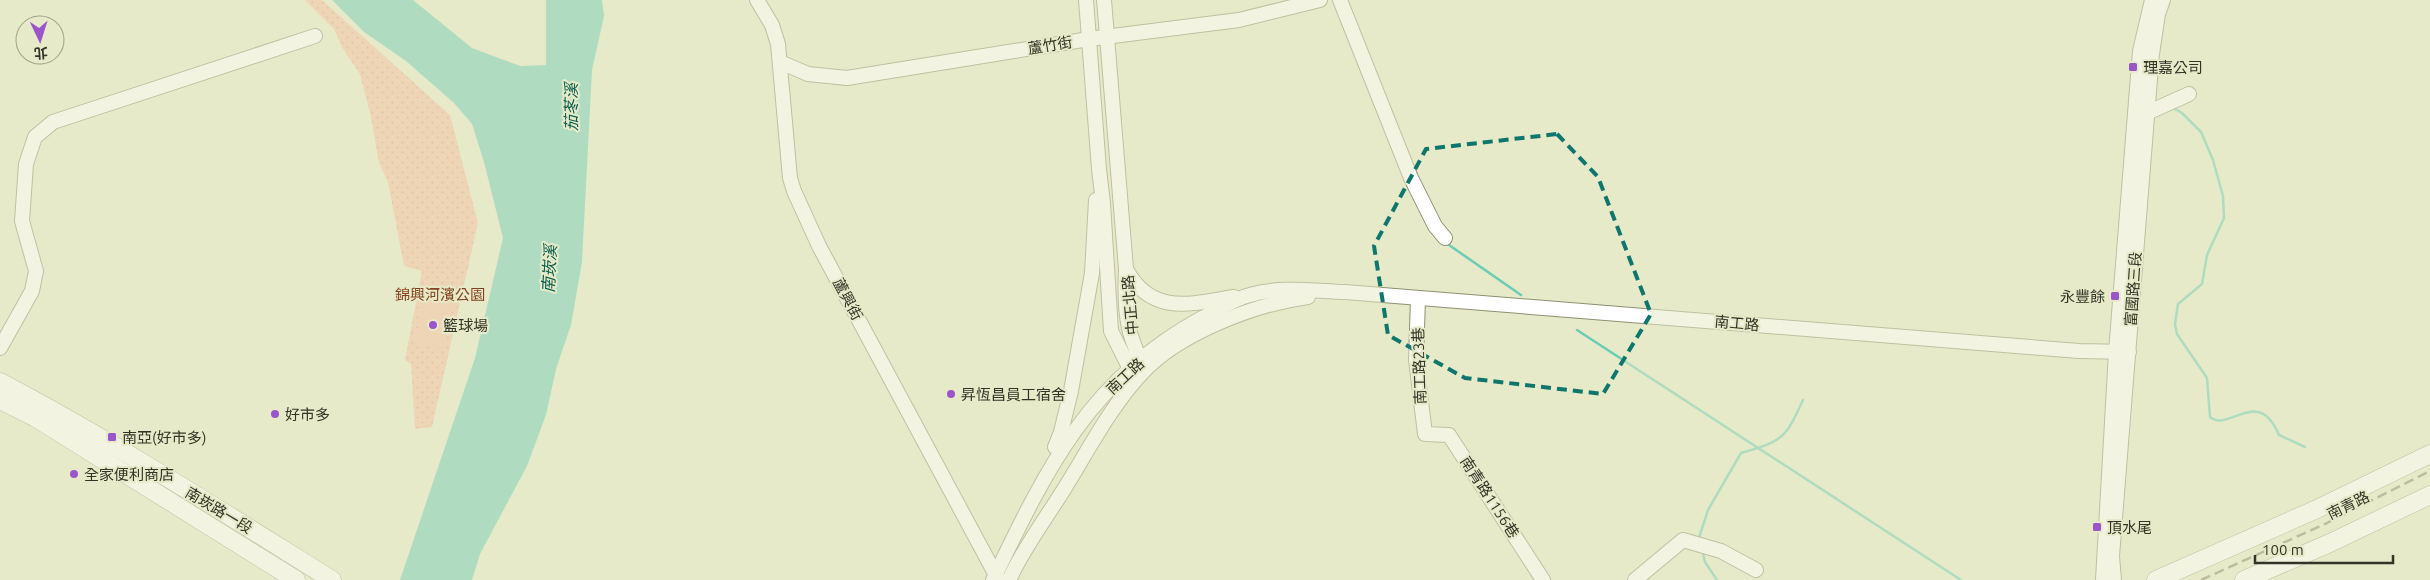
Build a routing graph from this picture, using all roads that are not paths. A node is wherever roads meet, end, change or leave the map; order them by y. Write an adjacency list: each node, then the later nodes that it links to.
1 (757, 0): 11 (street, 蘆興街)
2 (1086, 0): 10 (street, 中正北路)
3 (1104, 0): 9 (street, 中正北路)
4 (1320, 0): 9 (street, 蘆竹街)
5 (1340, 0): 15 (street)
6 (2152, 0): 13 (street, 富國路三段)
7 (2163, 0): 13 (street, 富國路三段)
8 (315, 36): 20 (street)
9 (1106, 36): 10 (street, 蘆竹街); 16 (street, 中正北路)
10 (1089, 39): 11 (street, 蘆竹街); 14 (street, 中正北路)
11 (780, 62): 31 (street, 蘆興街)
12 (2189, 94): 13 (street)
13 (2141, 112): 21 (street, 富國路三段)
14 (1099, 169): 22 (street, 中正北路); 28 (street)
15 (1445, 238)
16 (1126, 270): 18 (street); 22 (street, 中正北路)
17 (1345, 292): 18 (street, 南工路); 19 (street, 南工路); 22 (street, 南工路)
18 (1248, 295): 22 (street, 南工路)
19 (1418, 298): 21 (street, 南工路); 25 (street, 南工路23巷)
20 (0, 348)
21 (2122, 352): 37 (street, 富國路三段); 38 (street, 富國路三段)
22 (1138, 366): 28 (street, 南工路); 34 (street, 南工路)
23 (0, 382): 33 (main road, 南崁路一段)
24 (0, 400): 32 (main road, 南崁路一段)
25 (1425, 434): 35 (street, 南青路1156巷)
26 (2430, 454): 39 (main road)
27 (2430, 465): 40 (main road, 南青路)
28 (1040, 485): 31 (street, 南工路)
29 (2429, 498): 41 (main road, 南青路); 42 (main road)
30 (1756, 570): 36 (street)
31 (996, 578)
32 (296, 580)
33 (332, 580)
34 (1009, 580)
35 (1543, 580)
36 (1635, 580)
37 (2103, 580)
38 (2114, 580)
39 (2156, 580)
40 (2182, 580)
41 (2244, 580)
42 (2269, 580)

